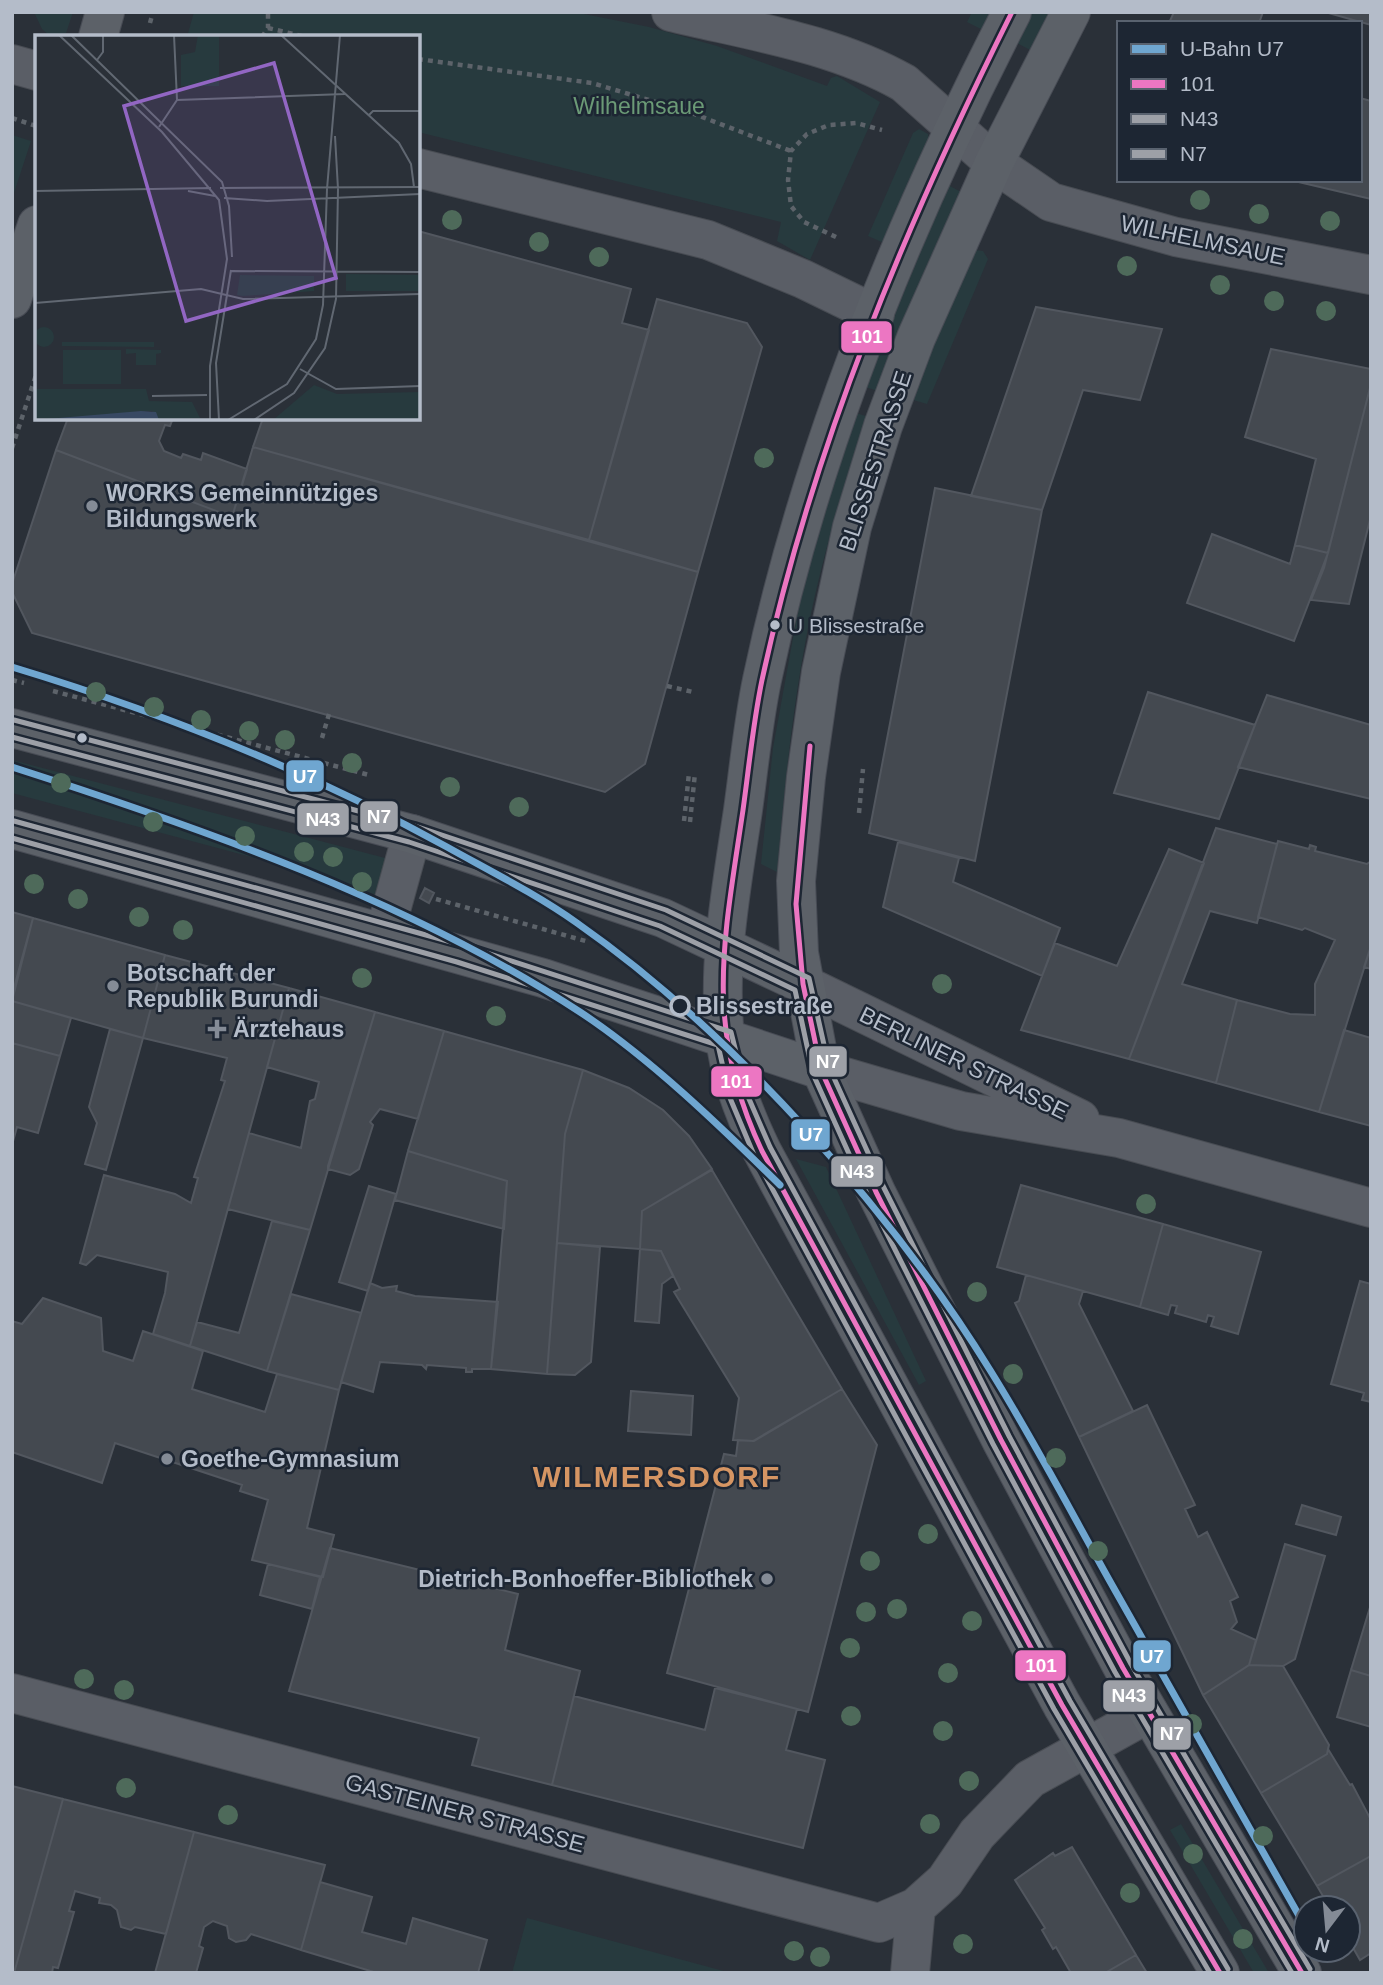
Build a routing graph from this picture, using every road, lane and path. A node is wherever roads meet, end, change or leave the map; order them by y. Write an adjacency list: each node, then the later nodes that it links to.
1 (105, 12): 7 (main road)
2 (268, 12): 6 (path)
3 (671, 12): 15 (street, WILHELMSAUE)
4 (1012, 12): 15 (main road)
5 (1071, 12): 18 (main road, BLISSESTRASSE)
6 (268, 28): 8 (path); 9 (path)
7 (99, 35)
8 (263, 35)
9 (298, 35)
10 (420, 59): 17 (path)
11 (12, 64): 12 (street)
12 (35, 70)
13 (12, 118): 14 (path)
14 (35, 126)
15 (954, 127): 18 (street, WILHELMSAUE); 24 (main road)
16 (883, 130): 17 (path)
17 (791, 151): 21 (path)
18 (995, 163): 22 (street, WILHELMSAUE); 42 (main road, BLISSESTRASSE)
19 (420, 168): 24 (street)
20 (35, 231): 23 (main road)
21 (836, 237)
22 (1371, 275)
23 (12, 299)
24 (874, 314): 41 (main road)
25 (35, 378): 26 (path)
26 (12, 448)
27 (667, 685): 28 (path)
28 (693, 692)
29 (329, 714): 31 (path)
30 (12, 728): 37 (main road, BERLINER STRASSE)
31 (322, 738)
32 (863, 769): 34 (path)
33 (692, 773): 35 (path)
34 (859, 813)
35 (687, 821)
36 (12, 829): 39 (main road, BERLINER STRASSE)
37 (412, 834): 39 (street); 41 (main road, BERLINER STRASSE)
38 (432, 898): 40 (path)
39 (385, 932): 43 (main road, BERLINER STRASSE)
40 (590, 942)
41 (724, 946): 42 (main road, BERLINER STRASSE); 43 (main road)
42 (803, 984): 44 (main road, BLISSESTRASSE); 45 (street, BERLINER STRASSE)
43 (725, 1038): 44 (main road, BERLINER STRASSE); 49 (main road)
44 (821, 1070): 45 (street, BERLINER STRASSE); 48 (main road, BLISSESTRASSE)
45 (1119, 1138): 46 (street, BERLINER STRASSE)
46 (1371, 1208)
47 (12, 1693): 50 (street, GASTEINER STRASSE)
48 (1149, 1713): 49 (street); 53 (main road, BLISSESTRASSE)
49 (1087, 1748): 50 (street); 52 (main road)
50 (916, 1908): 51 (street)
51 (910, 1973)
52 (1220, 1973)
53 (1302, 1973)

